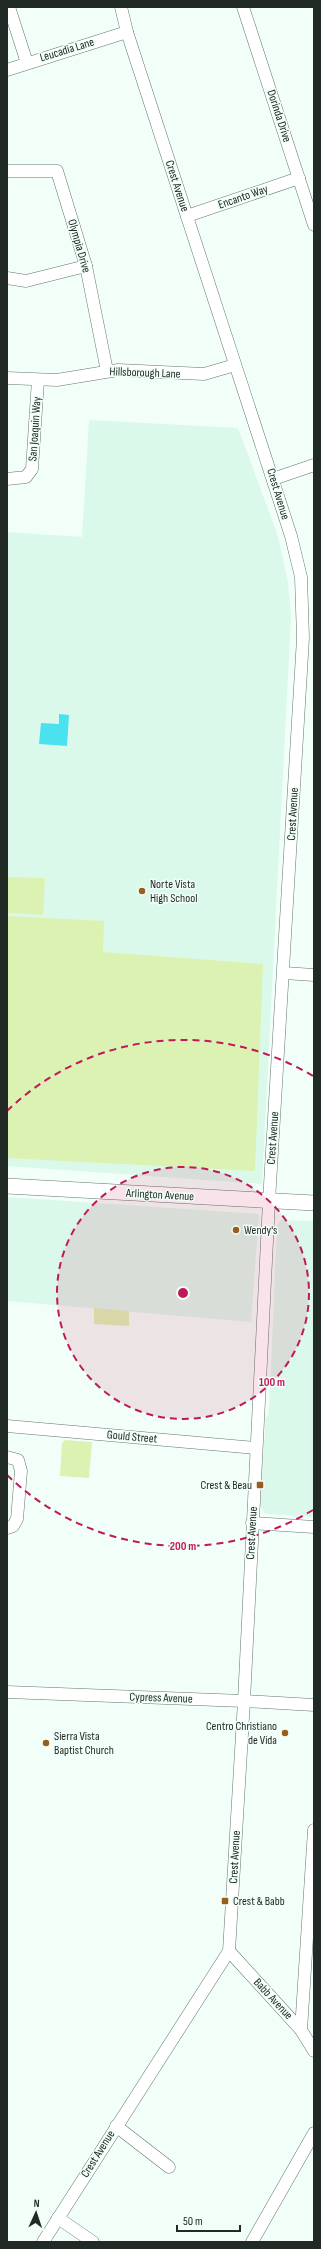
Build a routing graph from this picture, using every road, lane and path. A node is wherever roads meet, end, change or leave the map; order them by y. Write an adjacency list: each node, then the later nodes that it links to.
1 (9, 7): 5 (street)
2 (121, 7): 4 (street, Crest Avenue)
3 (243, 7): 8 (street, Dorinda Drive)
4 (127, 32): 5 (street, Leucadia Lane); 9 (street, Crest Avenue)
5 (27, 63): 6 (street, Leucadia Lane)
6 (7, 70)
7 (7, 171): 11 (street, Olympia Drive)
8 (299, 178): 9 (street, Encanto Way); 10 (street, Dorinda Drive)
9 (187, 216): 13 (street, Crest Avenue)
10 (314, 225)
11 (86, 266): 12 (street); 14 (street, Olympia Drive)
12 (7, 278)
13 (235, 365): 14 (street, Hillsborough Lane); 19 (street, Crest Avenue)
14 (107, 371): 16 (street, Hillsborough Lane)
15 (7, 378): 16 (street, Hillsborough Lane)
16 (38, 380): 18 (street, San Joaquin Way)
17 (314, 465): 19 (street)
18 (7, 479)
19 (273, 479): 20 (street, Crest Avenue)
20 (284, 973): 21 (street); 23 (street, Crest Avenue)
21 (314, 975)
22 (7, 1186): 23 (main road, Arlington Avenue)
23 (269, 1201): 24 (main road, Arlington Avenue); 26 (street, Crest Avenue)
24 (314, 1203)
25 (7, 1426): 26 (street, Gould Street)
26 (256, 1448): 28 (street, Crest Avenue)
27 (12, 1459): 29 (street)
28 (252, 1523): 30 (street); 32 (street, Crest Avenue)
29 (11, 1526)
30 (314, 1527)
31 (7, 1692): 32 (street, Cypress Avenue)
32 (244, 1700): 33 (street, Cypress Avenue); 35 (street, Crest Avenue)
33 (314, 1706)
34 (314, 1830): 36 (street)
35 (229, 1951): 36 (street, Babb Avenue); 39 (street, Crest Avenue)
36 (301, 2030): 37 (street); 38 (street, Babb Avenue)
37 (314, 2031)
38 (314, 2051)
39 (116, 2126): 41 (street); 42 (street, Crest Avenue)
40 (314, 2133): 45 (street)
41 (169, 2166)
42 (58, 2218): 43 (street, Crest Avenue); 44 (street)
43 (43, 2242)
44 (93, 2242)
45 (252, 2242)

